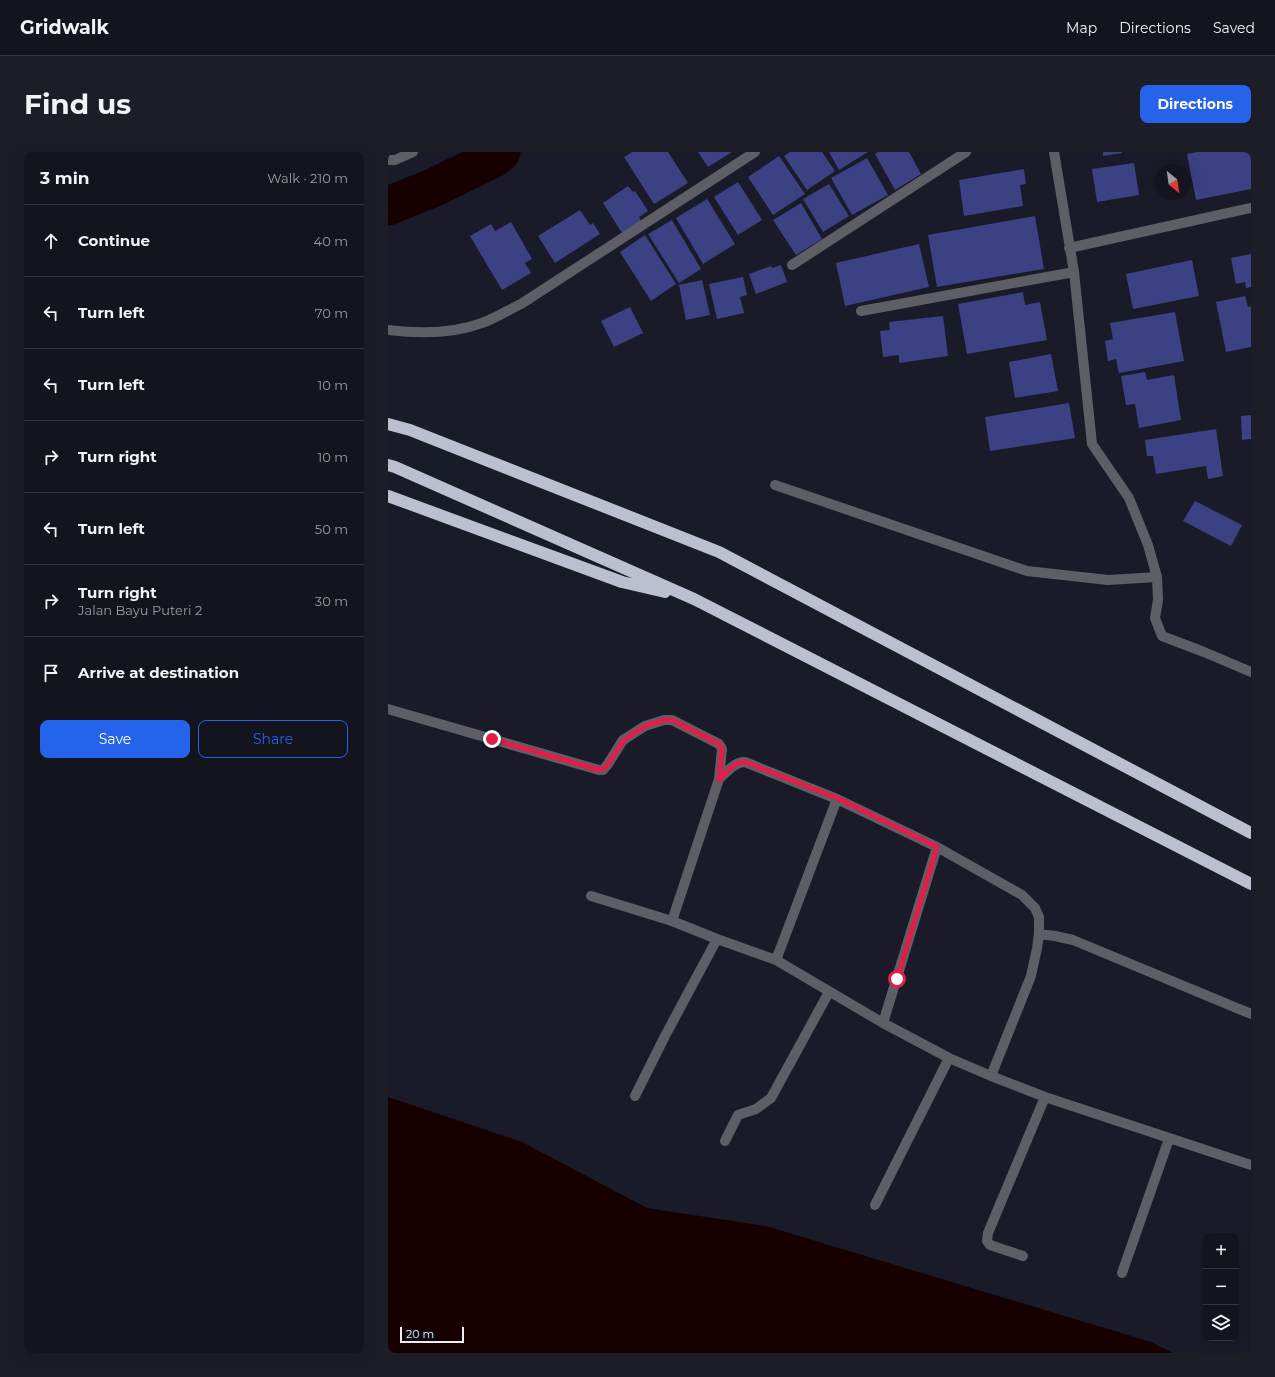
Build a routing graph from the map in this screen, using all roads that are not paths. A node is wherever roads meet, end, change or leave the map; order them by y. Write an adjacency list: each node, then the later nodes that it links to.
1 (413, 152): 5 (street)
2 (755, 152): 11 (street)
3 (966, 152): 8 (street)
4 (1054, 152): 7 (street)
5 (388, 160)
6 (1251, 208): 7 (street)
7 (1069, 248): 9 (street)
8 (792, 265)
9 (1074, 272): 10 (street); 16 (street)
10 (861, 311)
11 (388, 330)
12 (388, 424): 22 (highway)
13 (392, 466): 17 (highway)
14 (775, 484): 16 (street)
15 (388, 496): 17 (highway)
16 (1157, 577): 18 (street)
17 (694, 599): 24 (highway)
18 (1251, 672)
19 (388, 709): 20 (street)
20 (719, 780): 21 (street); 26 (street)
21 (837, 798): 23 (street); 29 (street)
22 (1251, 833)
23 (937, 847): 27 (street); 32 (street)
24 (1251, 884)
25 (591, 896): 26 (street)
26 (672, 921): 28 (street)
27 (1039, 934): 31 (street); 34 (street)
28 (717, 939): 29 (street); 35 (street)
29 (776, 960): 30 (street)
30 (829, 992): 32 (street); 38 (street)
31 (1251, 1014)
32 (883, 1023): 33 (street)
33 (949, 1058): 34 (street); 40 (street)
34 (991, 1076): 36 (street)
35 (635, 1096)
36 (1046, 1097): 37 (street); 41 (street)
37 (1169, 1139): 39 (street); 42 (street)
38 (724, 1141)
39 (1251, 1165)
40 (875, 1205)
41 (1023, 1256)
42 (1122, 1273)

